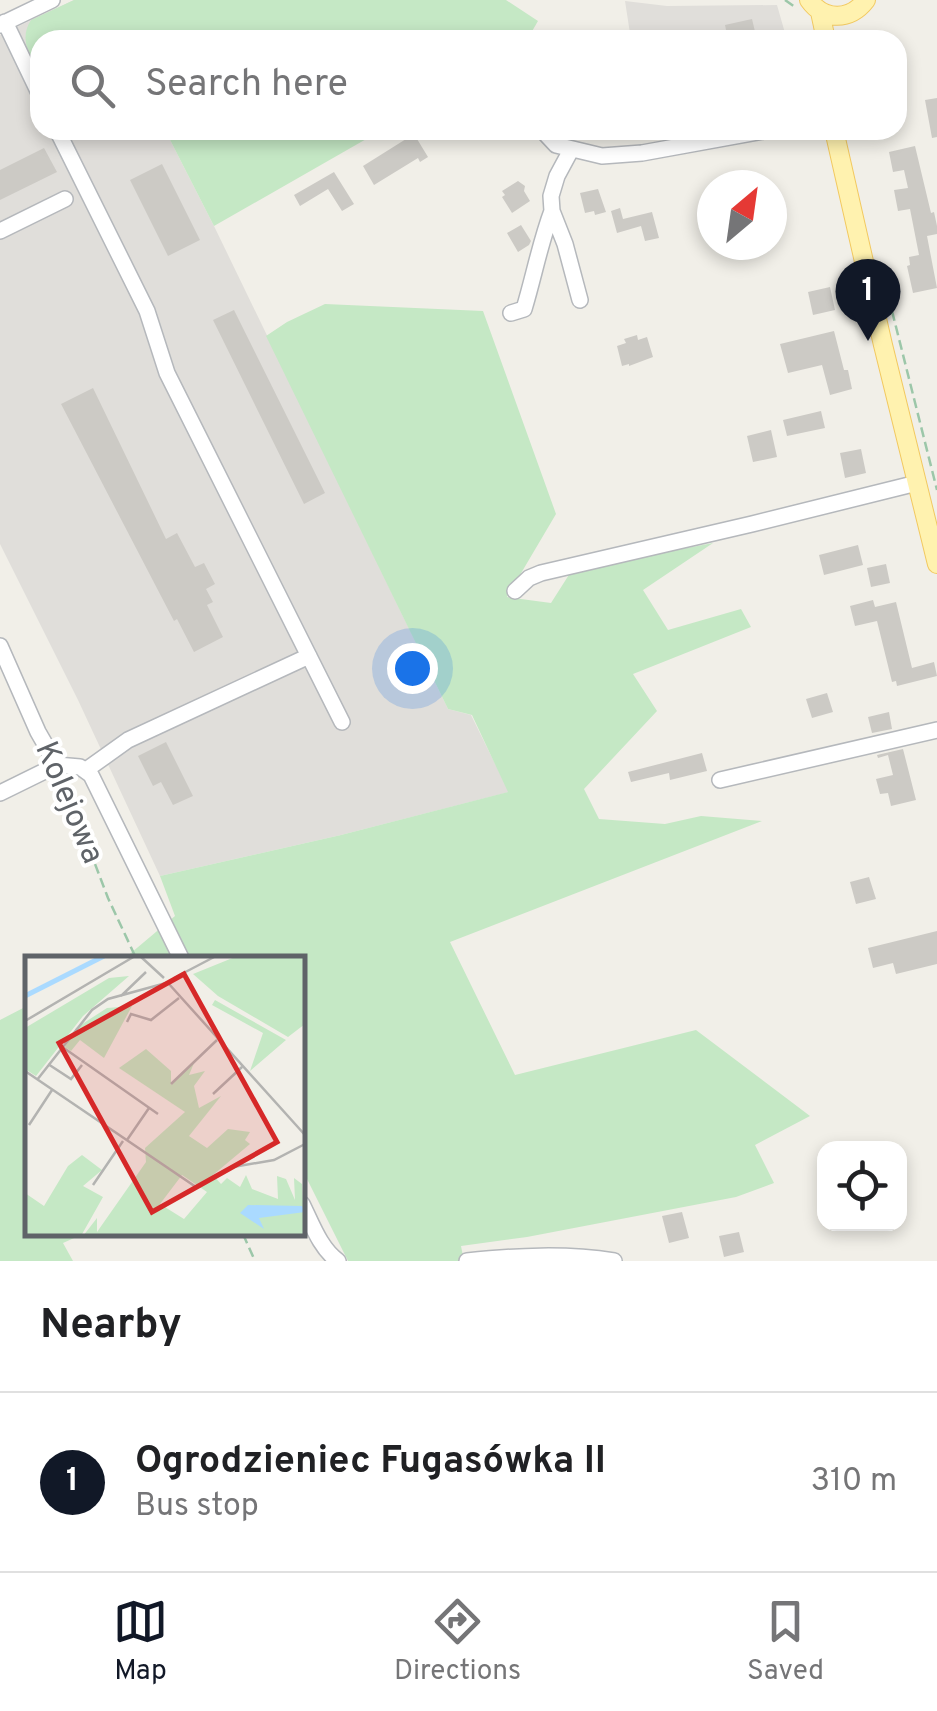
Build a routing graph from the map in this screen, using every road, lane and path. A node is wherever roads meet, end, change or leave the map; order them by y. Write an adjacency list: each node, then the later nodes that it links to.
1 (52, 0): 5 (street)
2 (866, 0): 4 (main road)
3 (814, 6): 4 (main road); 6 (main road)
4 (849, 14): 7 (main road)
5 (2, 24): 8 (street)
6 (822, 30)
7 (841, 30)
8 (30, 77)
9 (62, 140): 25 (street)
10 (551, 140): 13 (street)
11 (714, 140): 13 (street)
12 (836, 140): 20 (main road)
13 (571, 150): 15 (street)
14 (65, 199): 16 (street)
15 (552, 211): 17 (street); 19 (street)
16 (0, 231)
17 (580, 300)
18 (890, 306): 21 (path)
19 (511, 313)
20 (917, 483): 22 (main road); 23 (street)
21 (937, 490)
22 (937, 564)
23 (515, 591)
24 (0, 646): 28 (street, Kolejowa)
25 (309, 656): 26 (street); 29 (street)
26 (342, 722)
27 (937, 730): 30 (street)
28 (57, 765): 29 (street); 31 (street); 32 (path, Kolejowa)
29 (86, 770): 33 (street)
30 (720, 780)
31 (0, 794)
32 (135, 956)
33 (180, 956)
34 (305, 1210): 37 (street)
35 (244, 1236): 36 (path)
36 (254, 1261)
37 (338, 1261)
38 (467, 1261): 39 (street)
39 (614, 1261)

